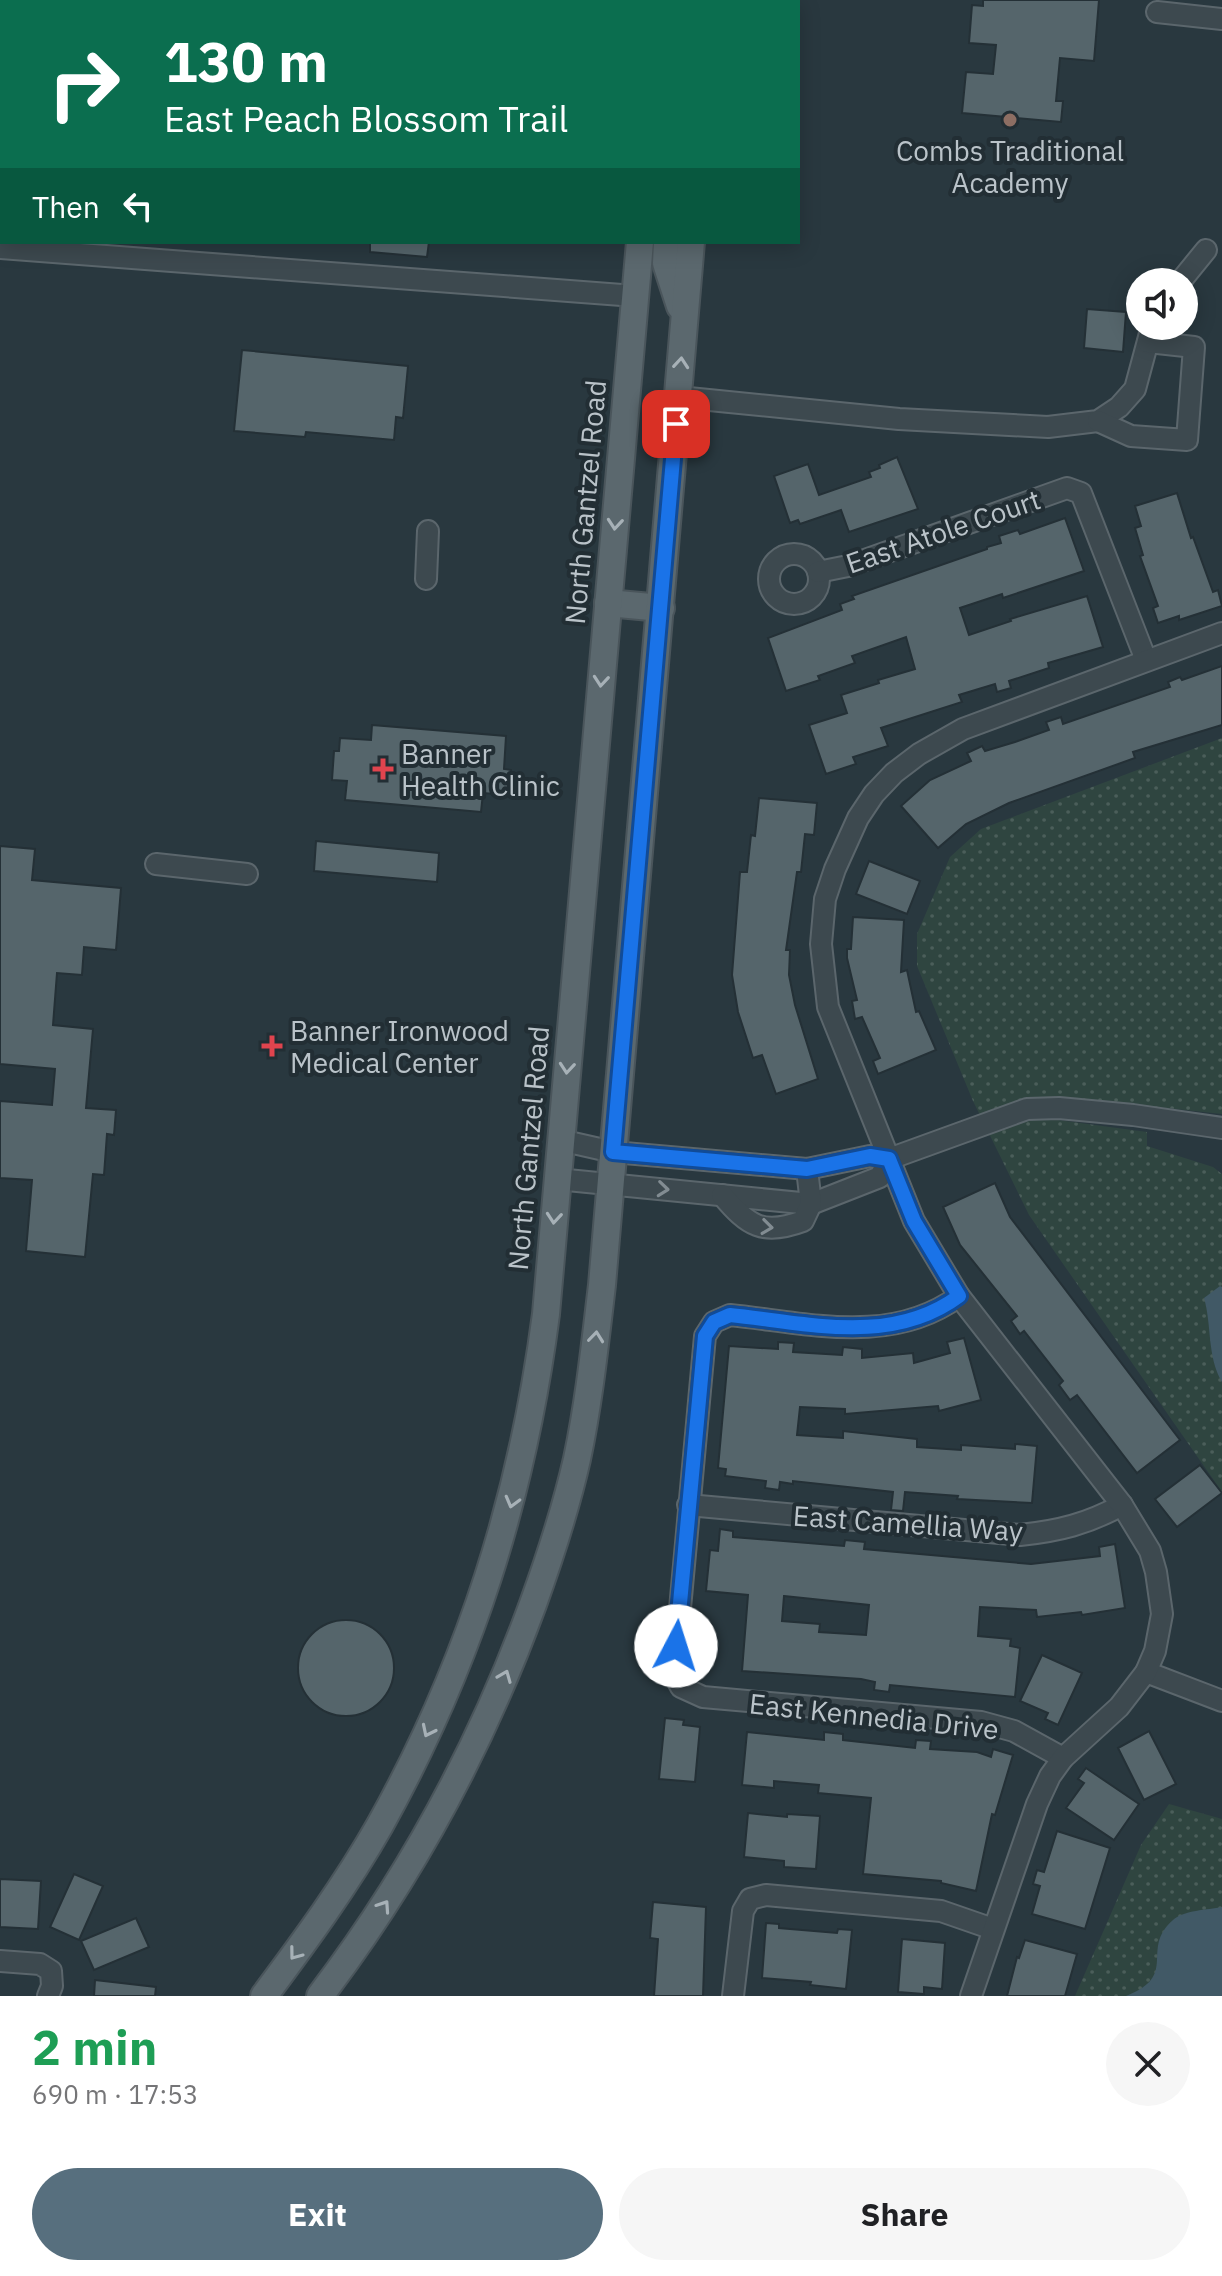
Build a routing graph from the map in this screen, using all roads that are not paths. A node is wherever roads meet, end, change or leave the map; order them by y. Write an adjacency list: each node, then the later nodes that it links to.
1 (1157, 12): 2 (street)
2 (1222, 19)
3 (640, 244): 9 (main road, North Gantzel Road)
4 (667, 244): 10 (main road)
5 (691, 244): 10 (main road)
6 (0, 248): 9 (street)
7 (1206, 250): 8 (street)
8 (1191, 268)
9 (635, 296): 18 (main road, North Gantzel Road, one-way to 18)
10 (685, 321): 13 (main road, one-way to 10)
11 (1148, 340): 14 (street)
12 (1170, 340): 14 (street)
13 (679, 397): 14 (street); 19 (main road)
14 (1098, 421)
15 (428, 531): 17 (street)
16 (818, 572): 21 (street, East Atole Court)
17 (426, 579)
18 (608, 603): 19 (main road); 25 (main road, North Gantzel Road, one-way to 25)
19 (661, 608): 26 (main road)
20 (1222, 633): 21 (street)
21 (1146, 660): 27 (street)
22 (156, 864): 23 (street)
23 (247, 874)
24 (1222, 1128): 27 (street)
25 (560, 1140): 26 (street); 29 (main road, North Gantzel Road)
26 (613, 1152): 28 (street); 30 (main road)
27 (889, 1159): 28 (street); 32 (street); 33 (street)
28 (807, 1169): 32 (street)
29 (557, 1179): 30 (street); 42 (main road, North Gantzel Road, one-way to 42)
30 (611, 1183): 31 (street, one-way to 31); 43 (main road, one-way to 30)
31 (722, 1195): 32 (street); 32 (street, one-way to 32)
32 (811, 1204)
33 (959, 1296): 34 (street); 35 (street)
34 (688, 1505): 35 (street, East Camellia Way); 38 (street, East Kennedia Drive)
35 (1122, 1505): 36 (street)
36 (1146, 1672): 37 (street); 38 (street)
37 (1222, 1701)
38 (1063, 1758): 39 (street)
39 (993, 1929): 44 (street); 45 (street)
40 (0, 1961): 41 (street)
41 (48, 1996)
42 (264, 1996)
43 (320, 1996)
44 (733, 1996)
45 (971, 1996)

